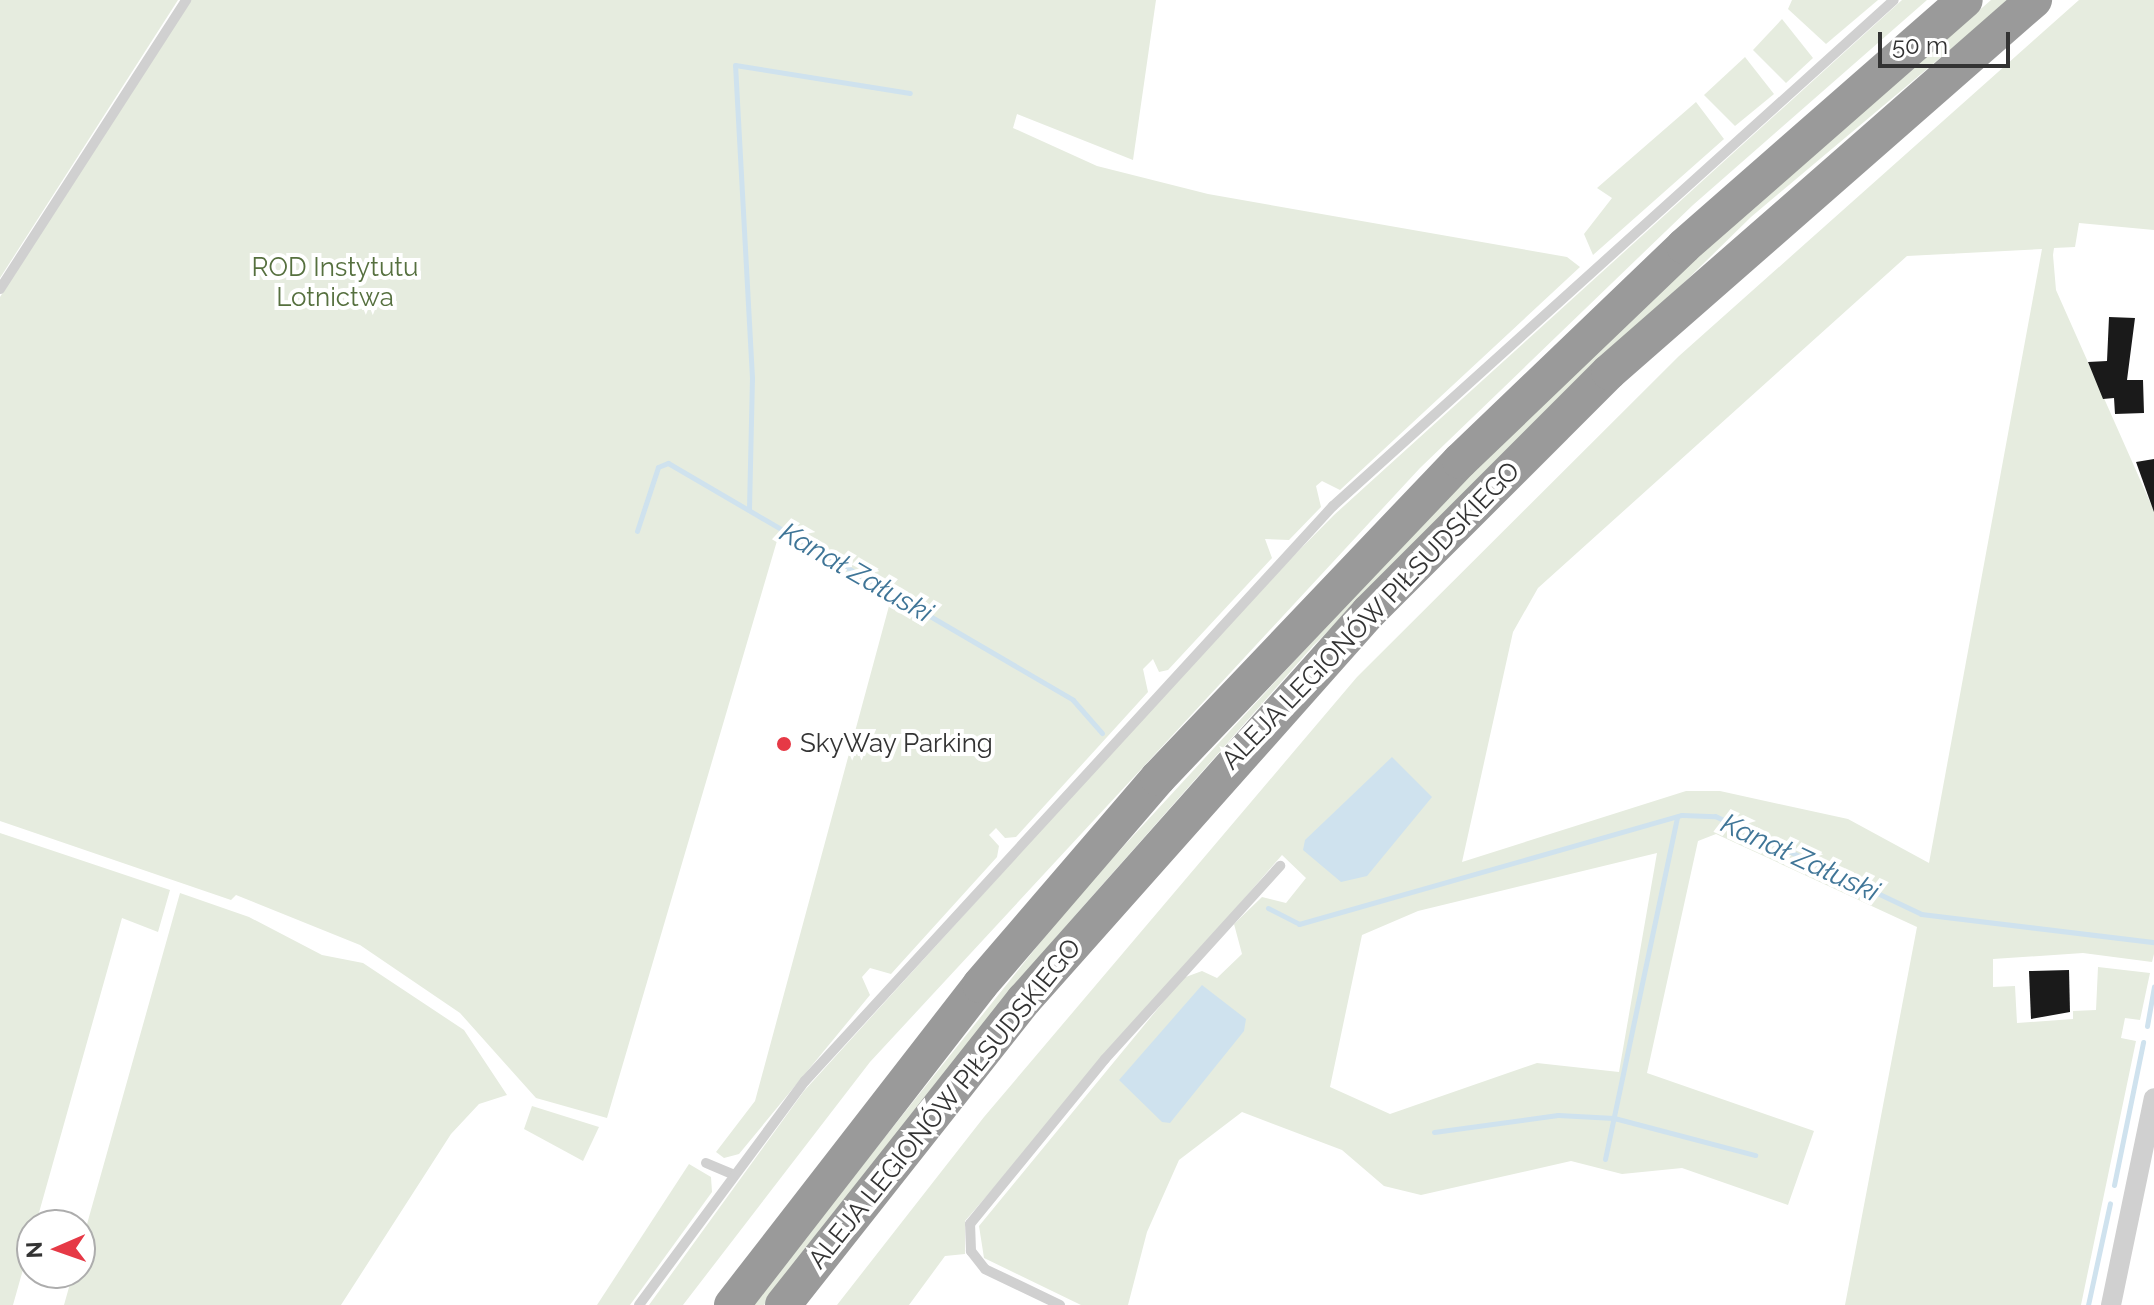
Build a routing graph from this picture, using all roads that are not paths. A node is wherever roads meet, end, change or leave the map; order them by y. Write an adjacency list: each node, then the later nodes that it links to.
1 (186, 0): 5 (lane)
2 (1894, 0): 9 (lane)
3 (1965, 0): 11 (highway, ALEJA LEGIONÓW PIŁSUDSKIEGO)
4 (2034, 0): 12 (highway, ALEJA LEGIONÓW PIŁSUDSKIEGO)
5 (0, 289)
6 (1280, 866): 13 (lane)
7 (2154, 1098): 14 (street)
8 (706, 1163): 9 (lane)
9 (732, 1174): 10 (lane)
10 (639, 1305)
11 (732, 1305)
12 (783, 1305)
13 (1060, 1305)
14 (2111, 1305)

